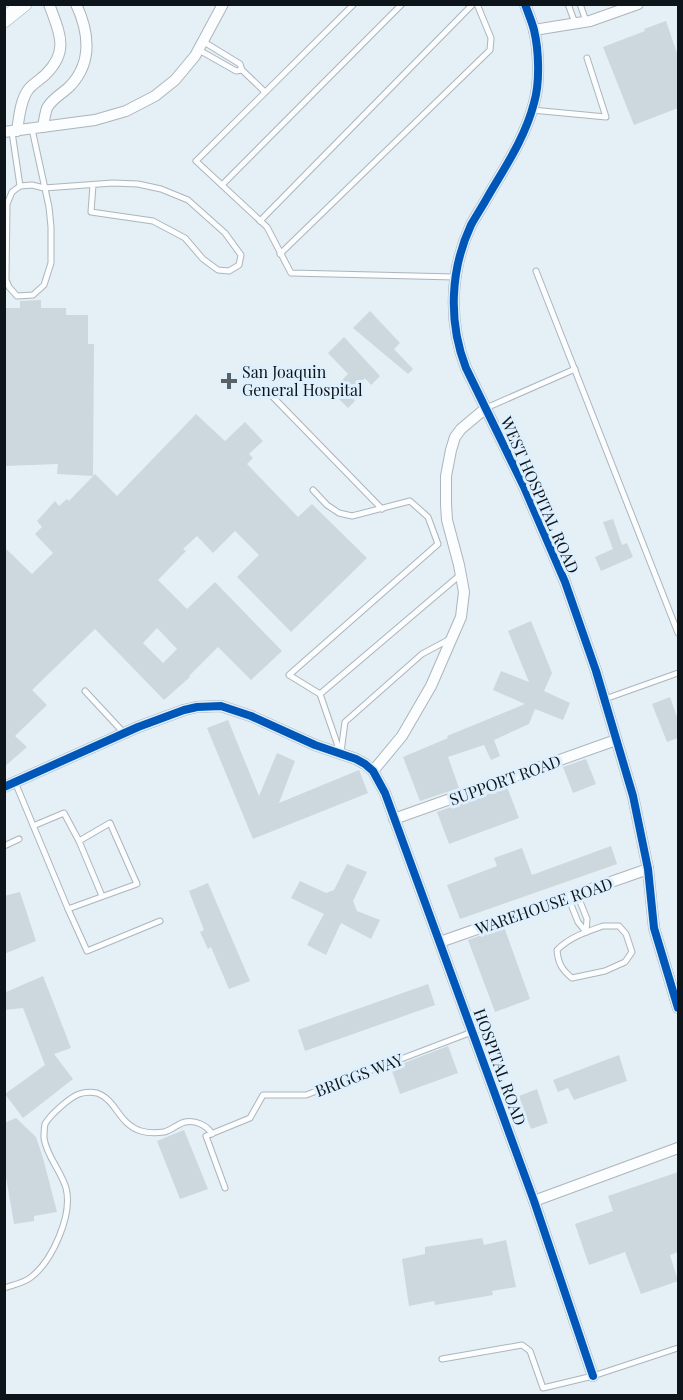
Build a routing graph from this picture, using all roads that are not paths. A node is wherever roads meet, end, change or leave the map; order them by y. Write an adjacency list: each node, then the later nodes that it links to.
1 (24, 4): 14 (street)
2 (49, 4): 23 (street)
3 (76, 4): 22 (street)
4 (223, 4): 17 (street)
5 (354, 4): 20 (lane)
6 (402, 4): 25 (lane)
7 (473, 4): 28 (lane)
8 (477, 4): 29 (lane)
9 (525, 4): 16 (street, WEST HOSPITAL ROAD)
10 (568, 4): 15 (lane)
11 (580, 4): 15 (lane)
12 (638, 4): 13 (street)
13 (622, 7): 15 (street)
14 (4, 20)
15 (580, 22): 16 (street)
16 (534, 30): 21 (street, WEST HOSPITAL ROAD)
17 (201, 46): 19 (lane); 19 (lane); 22 (street)
18 (587, 58): 21 (lane)
19 (242, 70): 20 (lane)
20 (265, 92): 25 (lane)
21 (532, 110): 31 (street, WEST HOSPITAL ROAD)
22 (37, 128): 23 (street); 27 (lane)
23 (11, 132): 26 (lane)
24 (93, 185): 24 (lane); 27 (lane)
25 (222, 185): 28 (lane)
26 (21, 186): 27 (lane); 27 (lane)
27 (44, 188)
28 (260, 221): 29 (lane)
29 (280, 254): 31 (lane)
30 (537, 271): 32 (lane)
31 (455, 277): 34 (street, WEST HOSPITAL ROAD)
32 (575, 369): 34 (lane); 38 (lane)
33 (272, 395): 36 (lane)
34 (486, 408): 37 (street, WEST HOSPITAL ROAD); 43 (street, WEST HOSPITAL ROAD)
35 (313, 490): 36 (lane)
36 (382, 509): 42 (lane)
37 (461, 574): 39 (street, WEST HOSPITAL ROAD); 42 (lane)
38 (678, 633)
39 (452, 637): 46 (lane); 47 (street, WEST HOSPITAL ROAD)
40 (678, 673): 43 (lane)
41 (85, 691): 44 (lane)
42 (320, 694): 46 (lane)
43 (605, 699): 45 (street, WEST HOSPITAL ROAD)
44 (124, 733): 46 (street); 48 (street)
45 (616, 740): 50 (street, SUPPORT ROAD); 55 (street, WEST HOSPITAL ROAD)
46 (340, 754): 47 (street)
47 (373, 771): 50 (street, HOSPITAL ROAD)
48 (15, 782): 49 (street); 51 (lane)
49 (4, 787)
50 (394, 819): 61 (street, HOSPITAL ROAD)
51 (33, 826): 53 (lane); 58 (lane)
52 (19, 839): 54 (lane)
53 (80, 841): 56 (lane); 56 (lane)
54 (4, 846)
55 (648, 869): 57 (street, WAREHOUSE ROAD); 62 (street, WEST HOSPITAL ROAD)
56 (102, 896): 58 (lane)
57 (573, 896): 60 (lane); 60 (lane); 61 (street, WAREHOUSE ROAD)
58 (68, 909): 59 (lane)
59 (160, 921)
60 (586, 932): 60 (lane)
61 (440, 942): 63 (street, HOSPITAL ROAD)
62 (678, 1008)
63 (472, 1032): 64 (lane, BRIGGS WAY); 67 (street, HOSPITAL ROAD)
64 (212, 1134): 66 (lane); 68 (lane)
65 (678, 1148): 67 (street)
66 (225, 1188)
67 (534, 1201): 71 (street, HOSPITAL ROAD)
68 (4, 1288)
69 (678, 1348): 71 (lane)
70 (442, 1359): 71 (lane)
71 (593, 1376)

